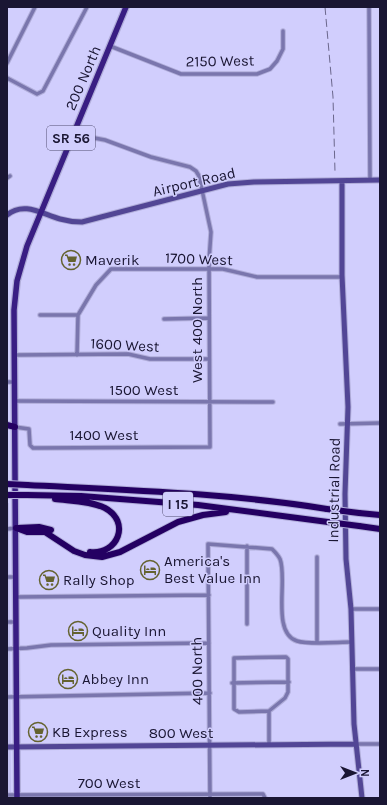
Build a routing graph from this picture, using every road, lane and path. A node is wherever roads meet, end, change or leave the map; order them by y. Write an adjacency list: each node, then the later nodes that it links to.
1 (35, 7): 7 (street)
2 (87, 7): 8 (street)
3 (126, 7): 6 (main road, 200 North / SR 56)
4 (369, 7): 10 (street)
5 (283, 31): 6 (street, 2150 West)
6 (110, 46): 9 (main road, 200 North / SR 56)
7 (7, 64)
8 (7, 78)
9 (73, 134): 13 (street, West 400 North); 14 (main road, 200 North / SR 56)
10 (370, 180): 11 (street, Airport Road); 12 (street, Airport Road)
11 (380, 180)
12 (342, 181): 13 (street, Airport Road); 17 (street, Industrial Road)
13 (202, 190): 14 (street, Airport Road); 16 (street, West 400 North)
14 (40, 212): 15 (street, Airport Road); 22 (main road, 200 North / SR 56)
15 (7, 215)
16 (209, 269): 17 (street, 1700 West); 18 (street, 1700 West); 20 (street, West 400 North)
17 (342, 277): 31 (street, Industrial Road)
18 (78, 315): 19 (street); 23 (street, 1700 West)
19 (40, 316)
20 (209, 318): 21 (street); 24 (street, West 400 North)
21 (164, 319)
22 (15, 355): 23 (street, 1600 West); 26 (main road, 200 North / SR 56)
23 (77, 355): 24 (street, 1600 West)
24 (209, 359): 28 (street, West 400 North)
25 (7, 382): 26 (street)
26 (15, 382): 27 (main road, 200 North / SR 56)
27 (15, 401): 28 (street, 1500 West); 34 (main road, 200 North / SR 56)
28 (209, 402): 29 (street, 1500 West); 36 (street, West 400 North)
29 (273, 402)
30 (340, 424): 31 (street)
31 (348, 424): 32 (street); 51 (street, Industrial Road)
32 (380, 424)
33 (7, 425): 34 (highway)
34 (15, 427): 35 (highway); 36 (street, 1400 West); 43 (main road, 200 North / SR 56)
35 (7, 428)
36 (210, 447)
37 (7, 484): 41 (highway, I 15, bridge)
38 (7, 495): 39 (highway, I 15, bridge)
39 (37, 495): 40 (highway, I 15); 43 (highway)
40 (265, 515): 43 (highway); 44 (highway, I 15, bridge)
41 (380, 515)
42 (7, 528): 43 (street)
43 (16, 528): 48 (main road, 200 North / SR 56)
44 (380, 529)
45 (247, 546): 49 (street, 400 North); 55 (street); 56 (street)
46 (317, 557): 56 (street)
47 (7, 577): 48 (street)
48 (15, 577): 50 (main road, 200 North / SR 56)
49 (208, 595): 50 (street); 58 (street, 400 North)
50 (16, 597): 54 (main road, 200 North / SR 56)
51 (351, 609): 52 (street); 57 (street, Industrial Road)
52 (380, 609)
53 (7, 622): 54 (street)
54 (16, 622): 59 (main road, 200 North / SR 56)
55 (247, 624)
56 (317, 642): 57 (street)
57 (352, 642): 61 (street, Industrial Road)
58 (209, 643): 59 (street); 65 (street, 400 North)
59 (16, 648): 60 (street); 67 (main road, 200 North / SR 56)
60 (7, 649)
61 (352, 669): 62 (street); 69 (street, Industrial Road)
62 (380, 669)
63 (289, 682): 64 (street); 64 (street); 68 (street)
64 (232, 684): 68 (street)
65 (210, 693): 67 (street); 71 (street, 400 North)
66 (7, 697): 67 (street)
67 (16, 697): 74 (main road, 200 North / SR 56)
68 (269, 711): 72 (street)
69 (356, 744): 70 (street); 72 (street, 800 West); 80 (street, Industrial Road)
70 (380, 744)
71 (210, 745): 72 (street, 800 West); 74 (street, 800 West); 77 (street, 400 North)
72 (269, 745)
73 (7, 747): 74 (street, 800 West)
74 (17, 747): 76 (main road, 200 North / SR 56)
75 (7, 795): 76 (street, 700 West)
76 (18, 796): 77 (street, 700 West)
77 (210, 796): 78 (street, 700 West)
78 (230, 796): 79 (street, 700 West)
79 (264, 798)
80 (362, 798)

